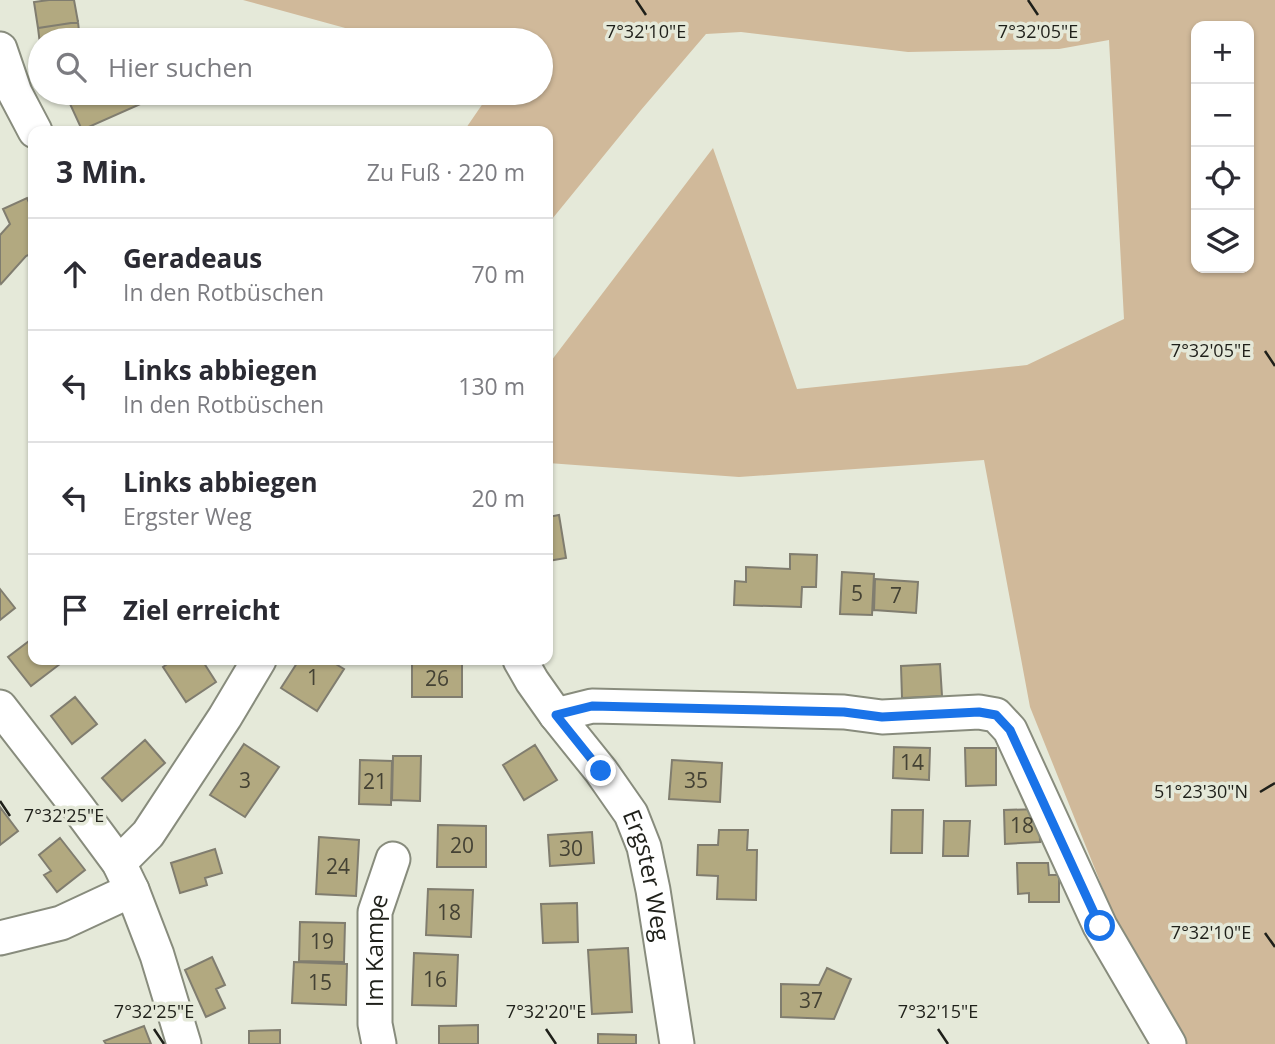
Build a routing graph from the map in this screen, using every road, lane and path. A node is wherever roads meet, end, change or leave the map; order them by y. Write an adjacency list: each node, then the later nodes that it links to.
1 (0, 49): 2 (street)
2 (32, 126)
3 (256, 665): 8 (street)
4 (523, 665): 6 (street, Ergster Weg)
5 (0, 707): 8 (street)
6 (556, 715): 12 (street, Ergster Weg); 13 (street)
7 (393, 859): 11 (street, Im Kampe)
8 (125, 877): 9 (street); 10 (street)
9 (0, 938)
10 (184, 1044)
11 (379, 1044)
12 (677, 1044)
13 (1170, 1044)

